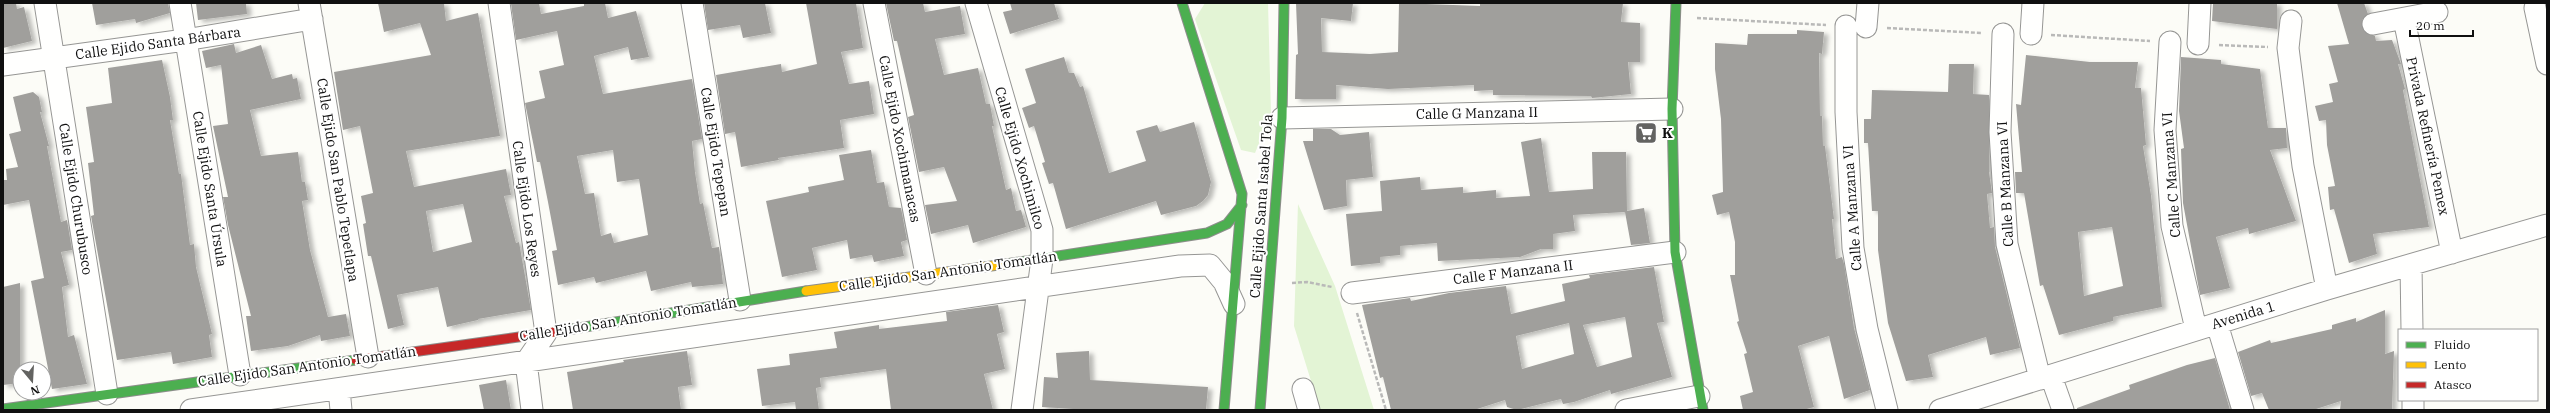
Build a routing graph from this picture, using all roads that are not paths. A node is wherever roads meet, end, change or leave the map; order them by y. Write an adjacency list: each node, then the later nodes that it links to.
1 (45, 3): 26 (street, Calle Ejido Churubusco)
2 (180, 3): 23 (street, Calle Ejido Santa Úrsula)
3 (499, 3): 46 (street, Calle Ejido Los Reyes)
4 (692, 3): 41 (street, Calle Ejido Tepepan)
5 (874, 3): 37 (street, Calle Ejido Xochimanacas)
6 (976, 3): 35 (street, Calle Ejido Xochimilco)
7 (1182, 3): 17 (street)
8 (1186, 3): 17 (street)
9 (1284, 3): 30 (street, Calle Ejido Santa Isabel Tola)
10 (1676, 3): 29 (street)
11 (1868, 3): 64 (street, Calle A Manzana VI)
12 (2033, 3): 22 (street)
13 (2200, 3): 25 (street)
14 (2535, 8): 27 (street)
15 (310, 11): 23 (street, Calle Ejido Santa Bárbara); 47 (street, Calle Ejido San Pablo Tepetlapa)
16 (2437, 12): 18 (street)
17 (1186, 18): 31 (street, Calle Ejido Santa Isabel Tola)
18 (2404, 19): 20 (street); 34 (street, Privada Refinería Pemex)
19 (2291, 21): 39 (street)
20 (2373, 24)
21 (2003, 34): 50 (street, Calle B Manzana VI)
22 (2031, 34)
23 (185, 40): 26 (street, Calle Ejido Santa Bárbara); 49 (street, Calle Ejido Santa Úrsula)
24 (2170, 42): 44 (street, Calle C Manzana VI)
25 (2198, 44)
26 (53, 58): 28 (street, Calle Ejido Santa Bárbara); 53 (street, Calle Ejido Churubusco)
27 (2547, 64)
28 (3, 65)
29 (1672, 109): 30 (street, Calle G Manzana II); 33 (street)
30 (1282, 118): 61 (street, Calle Ejido Santa Isabel Tola)
31 (1242, 205): 35 (street, Calle Ejido San Antonio Tomatlán); 42 (street, Calle Ejido Santa Isabel Tola)
32 (2547, 225): 34 (street, Avenida 1)
33 (1675, 252): 40 (street, Calle F Manzana II); 54 (street)
34 (2452, 253): 36 (street, Avenida 1)
35 (1042, 259): 37 (street, Calle Ejido San Antonio Tomatlán); 38 (street, Calle Ejido Xochimilco)
36 (2411, 265): 39 (street, Avenida 1); 45 (street)
37 (926, 274): 41 (street, Calle Ejido San Antonio Tomatlán)
38 (1039, 286): 42 (street, Calle Ejido San Antonio Tomatlán); 48 (street, Calle Ejido San Antonio Tomatlán); 59 (street, Calle Ejido Xochimilco)
39 (2327, 289): 43 (street, Avenida 1)
40 (1352, 293)
41 (740, 300): 46 (street, Calle Ejido San Antonio Tomatlán)
42 (1234, 304): 60 (street, Calle Ejido Santa Isabel Tola)
43 (2217, 324): 44 (street, Avenida 1); 67 (street)
44 (2196, 329): 50 (street, Avenida 1)
45 (2412, 329)
46 (546, 334): 47 (street, Calle Ejido San Antonio Tomatlán); 48 (street)
47 (368, 357): 49 (street, Calle Ejido San Antonio Tomatlán)
48 (526, 362): 51 (street, Calle Ejido San Antonio Tomatlán); 58 (street)
49 (240, 375): 53 (street, Calle Ejido San Antonio Tomatlán)
50 (2046, 378): 65 (street, Avenida 1); 66 (street, Calle B Manzana VI)
51 (339, 389): 56 (street, Calle Ejido San Antonio Tomatlán); 57 (street)
52 (1303, 389): 62 (street)
53 (107, 394): 55 (street, Calle Ejido San Antonio Tomatlán)
54 (1701, 403): 63 (street)
55 (3, 409)
56 (191, 410)
57 (341, 410)
58 (532, 410)
59 (1022, 410)
60 (1224, 410)
61 (1260, 410)
62 (1309, 410)
63 (1626, 410)
64 (1887, 410)
65 (1940, 410)
66 (2063, 410)
67 (2243, 410)

